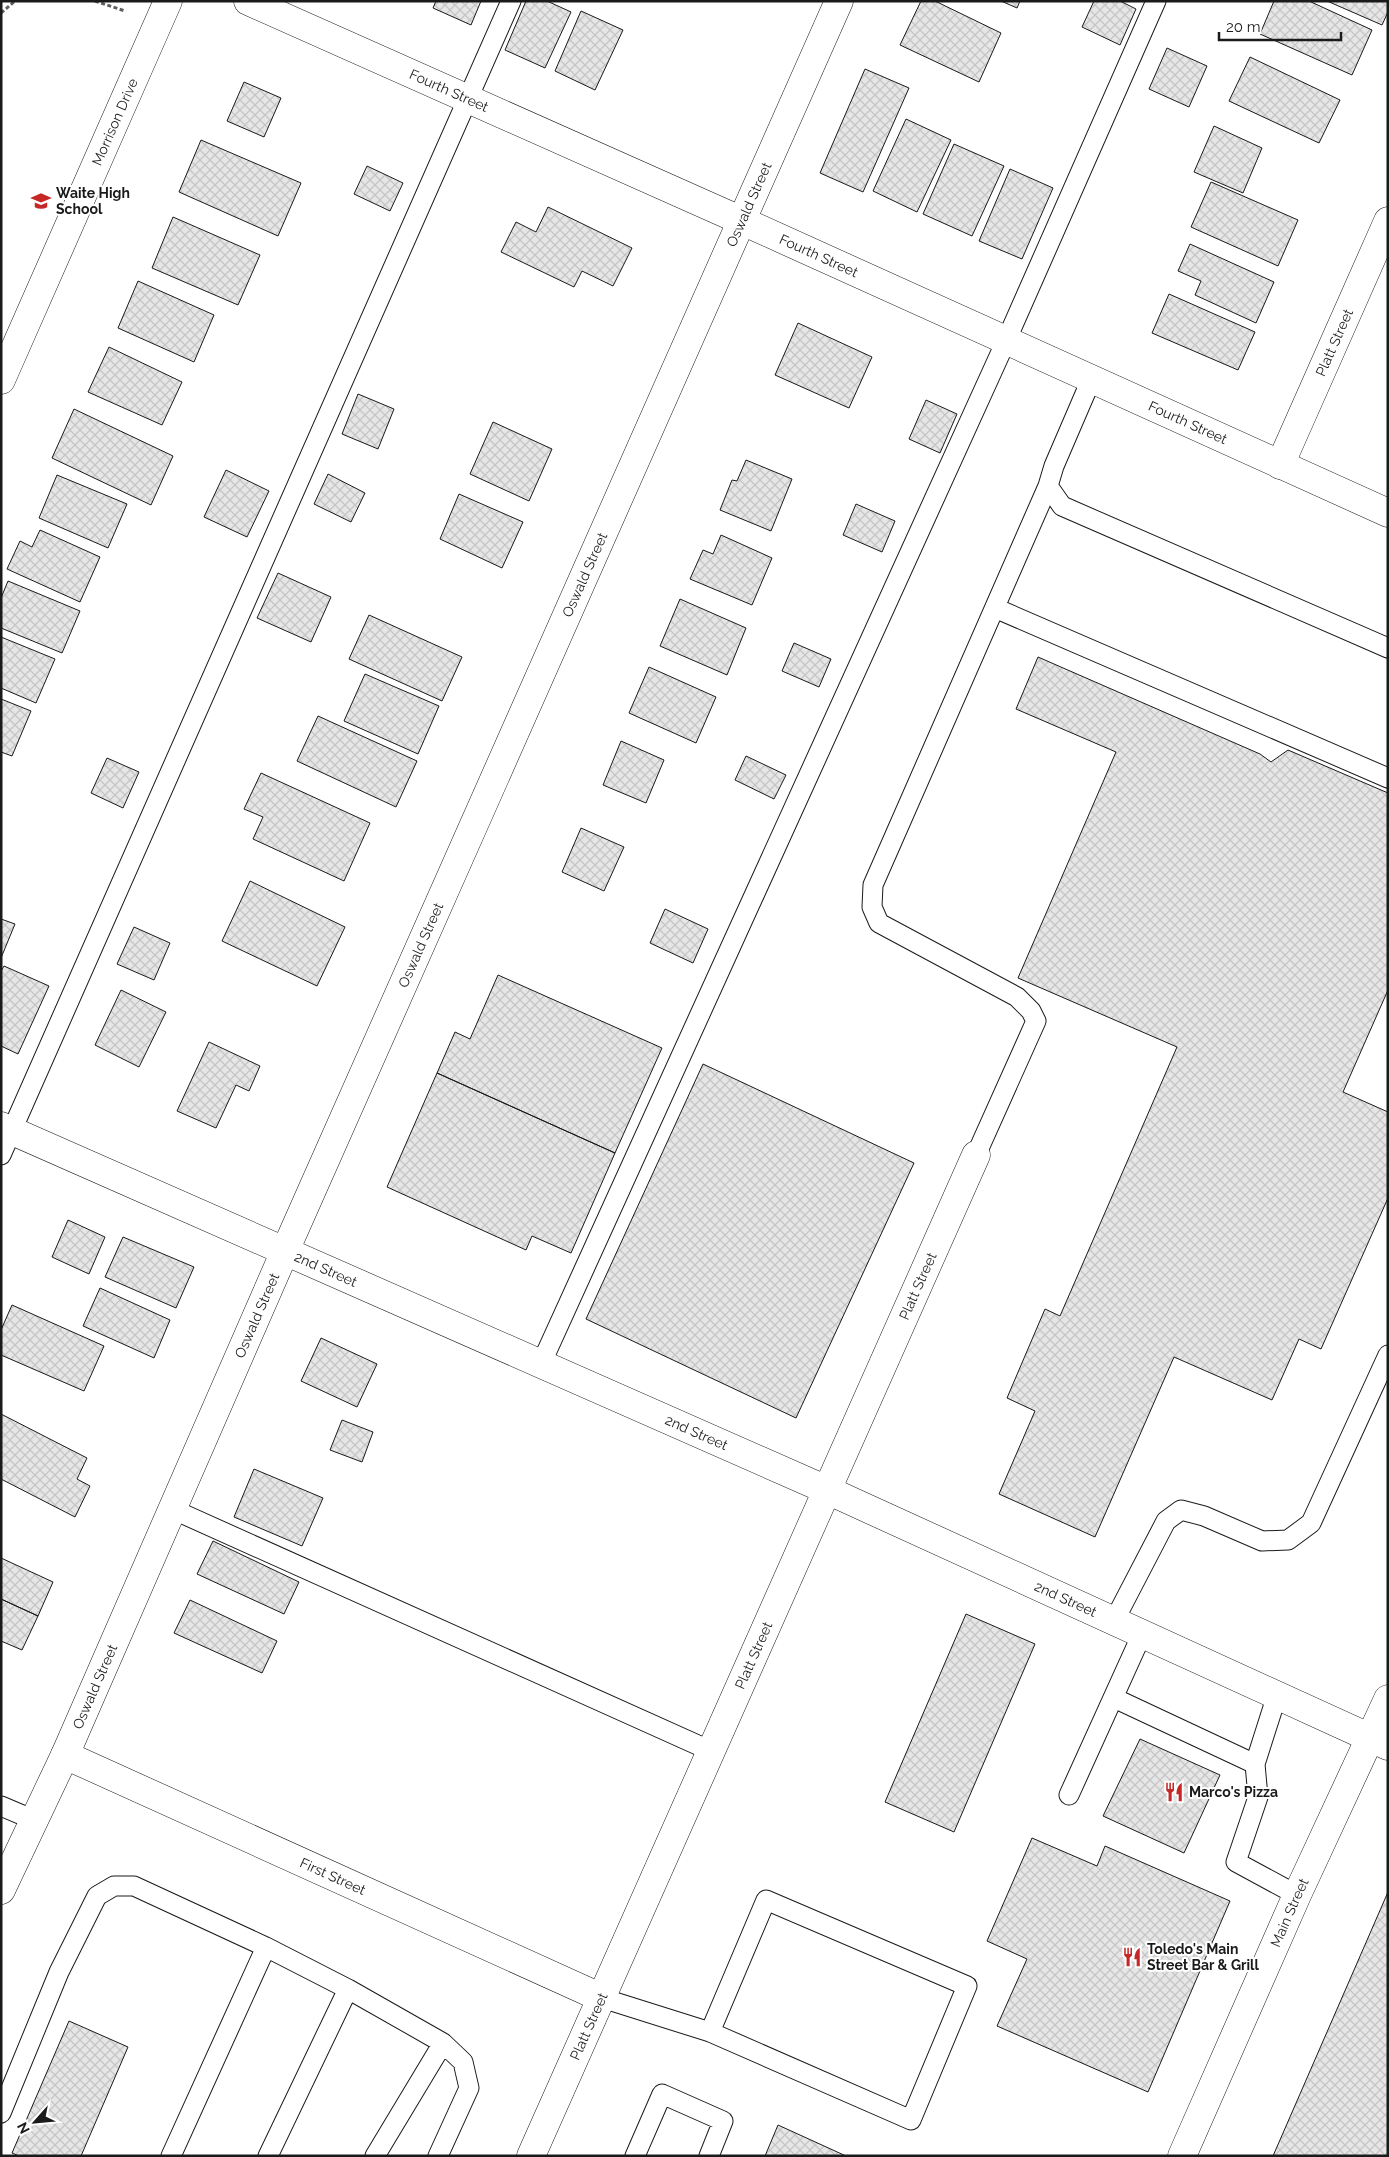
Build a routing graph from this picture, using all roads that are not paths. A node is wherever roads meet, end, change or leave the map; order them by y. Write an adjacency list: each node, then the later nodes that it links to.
1 (168, 1): 10 (street, Morrison Drive)
2 (248, 1): 6 (street, Fourth Street)
3 (511, 1): 6 (lane)
4 (839, 1): 7 (street, Oswald Street)
5 (1156, 1): 9 (lane)
6 (468, 99): 7 (street, Fourth Street); 18 (lane)
7 (740, 220): 9 (street, Fourth Street); 20 (street, Oswald Street)
8 (1388, 221): 12 (street, Platt Street)
9 (1006, 341): 11 (street, Fourth Street); 22 (lane)
10 (1, 380)
11 (1091, 380): 12 (street, Fourth Street); 13 (lane)
12 (1280, 465): 14 (street, Fourth Street)
13 (1048, 486): 15 (lane); 16 (lane)
14 (1388, 512)
15 (994, 608): 17 (lane); 19 (lane)
16 (1388, 648)
17 (1388, 778)
18 (5, 1137): 20 (street, 2nd Street)
19 (976, 1155): 23 (street, Platt Street)
20 (285, 1251): 22 (street, 2nd Street); 24 (street, Oswald Street)
21 (1388, 1355): 25 (lane)
22 (541, 1364): 23 (street, 2nd Street)
23 (827, 1490): 25 (street, 2nd Street); 31 (street, Platt Street)
24 (172, 1510): 31 (lane); 32 (street, Oswald Street)
25 (1114, 1621): 26 (street, 2nd Street)
26 (1142, 1634): 27 (street, 2nd Street); 28 (lane)
27 (1276, 1696): 30 (street, 2nd Street); 33 (lane)
28 (1114, 1698): 33 (lane); 34 (lane)
29 (1388, 1699): 30 (street, Main Street)
30 (1379, 1742): 38 (street, Main Street)
31 (711, 1751): 41 (street, Platt Street)
32 (64, 1755): 36 (street, Oswald Street); 41 (street, First Street)
33 (1255, 1764): 38 (lane)
34 (1069, 1795)
35 (1, 1806): 36 (lane)
36 (34, 1820): 37 (street, Oswald Street)
37 (1, 1890)
38 (1297, 1894): 52 (street, Main Street)
39 (266, 1947): 40 (lane); 44 (lane); 45 (lane)
40 (348, 1989): 43 (lane); 46 (lane)
41 (602, 1998): 42 (lane); 49 (street, Platt Street)
42 (710, 2032): 42 (lane)
43 (443, 2043): 47 (lane); 48 (lane)
44 (1, 2113)
45 (171, 2156)
46 (268, 2156)
47 (375, 2156)
48 (438, 2156)
49 (531, 2156)
50 (634, 2156): 51 (lane)
51 (709, 2156)
52 (1182, 2156)

